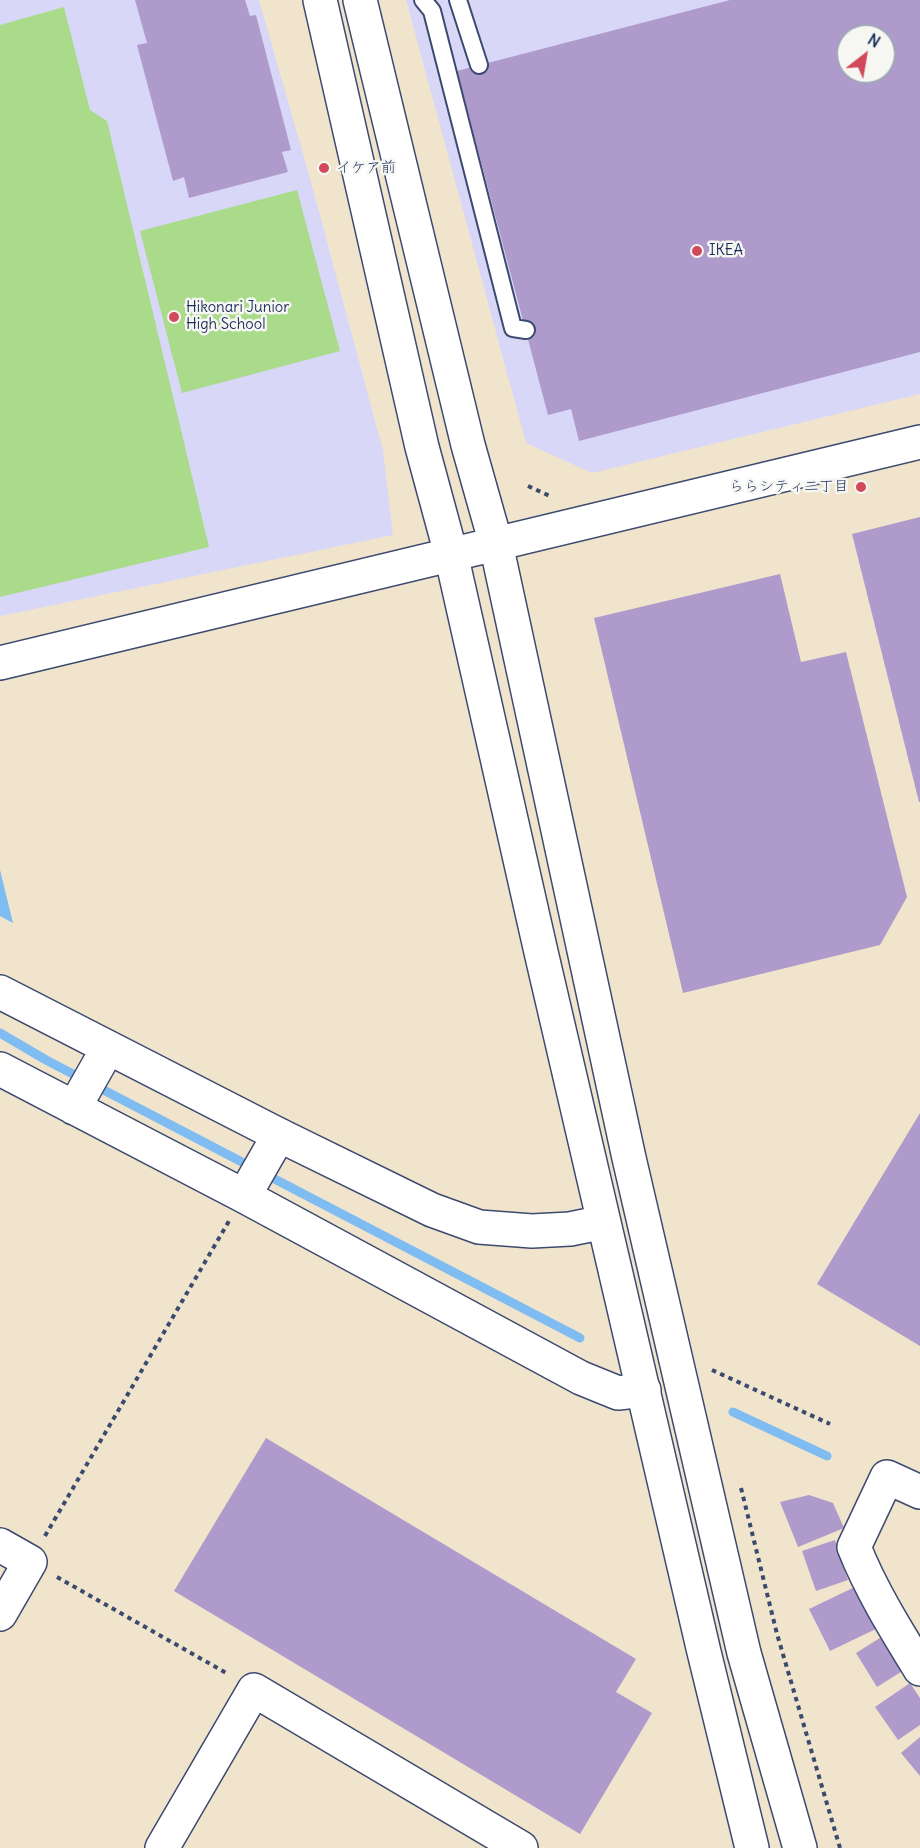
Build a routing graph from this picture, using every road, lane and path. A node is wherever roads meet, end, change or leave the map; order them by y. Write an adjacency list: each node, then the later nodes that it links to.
1 (320, 0): 9 (street)
2 (423, 0): 6 (lane)
3 (458, 0): 5 (lane)
4 (368, 2): 8 (street)
5 (479, 65)
6 (526, 330)
7 (920, 442): 8 (street)
8 (496, 544): 9 (street); 31 (street)
9 (451, 554): 10 (street); 17 (street)
10 (0, 663)
11 (0, 992): 12 (street)
12 (102, 1058): 14 (street); 15 (street)
13 (0, 1069): 14 (street)
14 (74, 1108): 16 (street)
15 (273, 1146): 16 (street); 17 (street)
16 (244, 1196): 19 (street); 24 (path)
17 (604, 1222): 19 (street)
18 (715, 1382): 20 (path)
19 (644, 1390): 30 (street)
20 (830, 1424)
21 (740, 1485): 32 (path)
22 (920, 1492): 26 (street)
23 (0, 1545): 24 (street)
24 (30, 1562): 25 (street); 27 (path)
25 (0, 1614)
26 (920, 1669)
27 (254, 1690): 28 (street); 29 (street)
28 (162, 1848)
29 (521, 1848)
30 (752, 1848)
31 (800, 1848)
32 (840, 1848)

